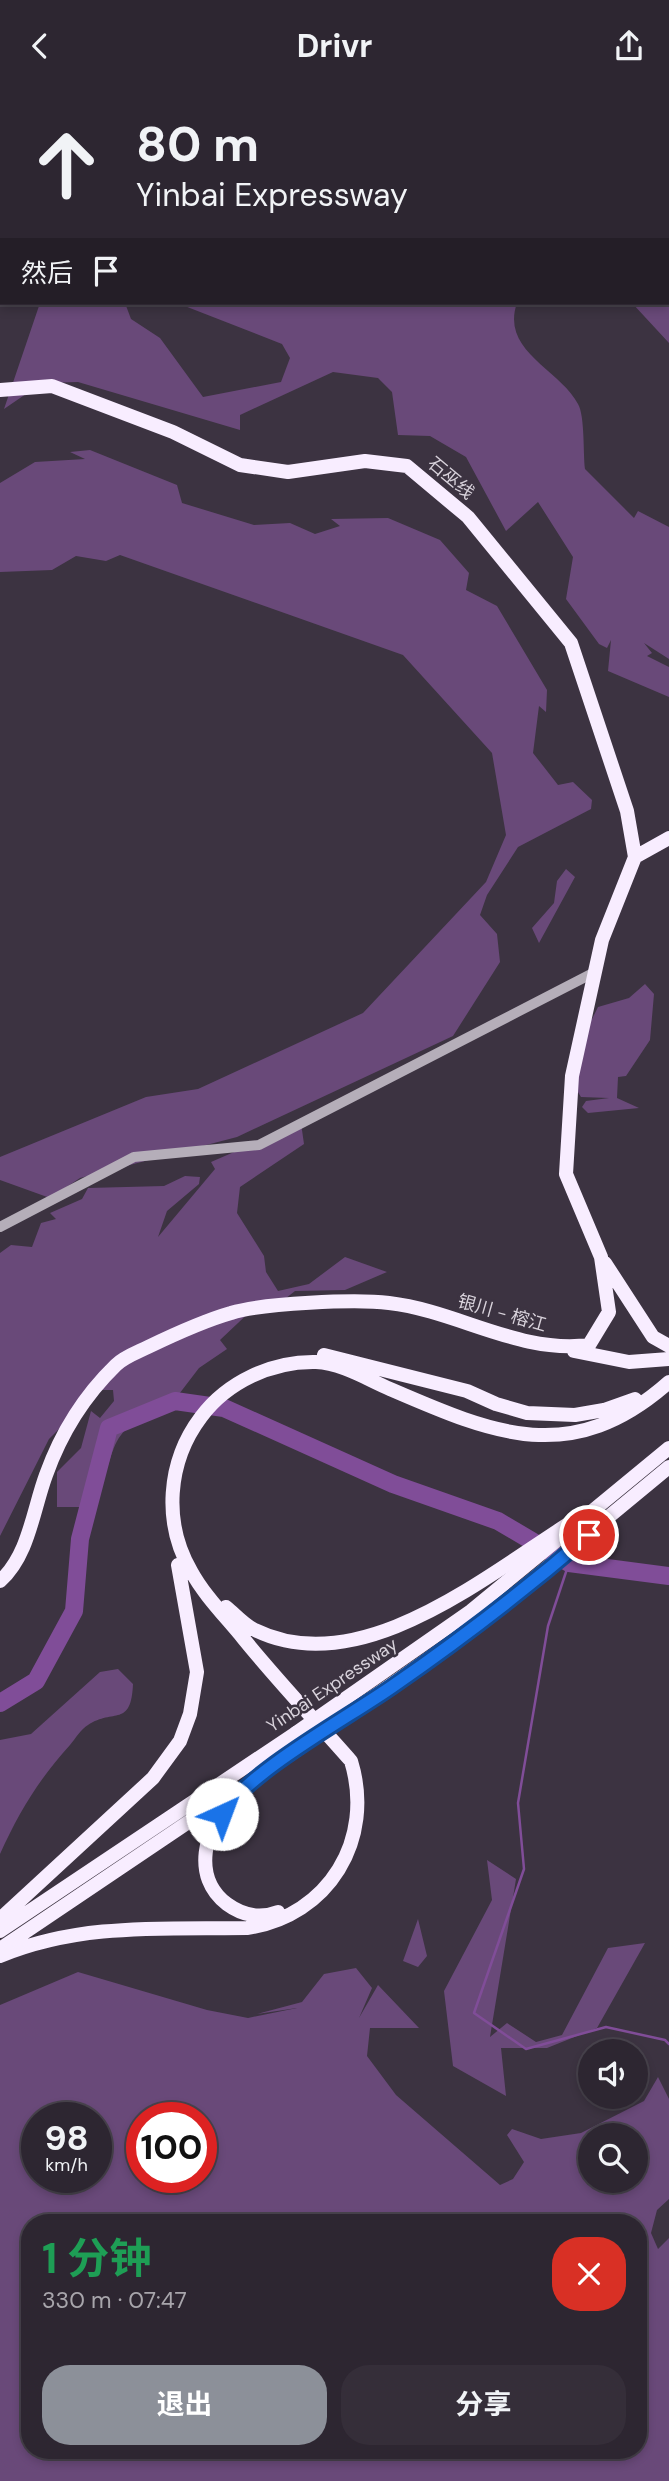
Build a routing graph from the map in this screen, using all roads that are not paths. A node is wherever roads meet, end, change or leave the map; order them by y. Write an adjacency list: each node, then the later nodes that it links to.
1 (0, 390): 3 (highway, 石巫线)
2 (669, 838): 3 (highway)
3 (635, 856): 4 (highway, 银川 - 榕江)
4 (595, 972): 5 (street); 6 (highway, 银川 - 榕江)
5 (0, 1227)
6 (601, 1257): 7 (highway); 8 (highway, 银川 - 榕江)
7 (669, 1346)
8 (562, 1349): 9 (highway); 17 (highway, 银川 - 榕江)
9 (669, 1360)
10 (669, 1380): 11 (highway); 11 (highway)
11 (222, 1389): 12 (highway)
12 (179, 1447): 16 (highway); 18 (highway)
13 (669, 1447): 15 (highway, Yinbai Expressway, bridge)
14 (669, 1467): 19 (highway, Yinbai Expressway, bridge)
15 (609, 1498): 18 (highway, bridge); 19 (highway, Yinbai Expressway, bridge)
16 (178, 1565): 19 (highway); 20 (highway)
17 (0, 1581)
18 (198, 1583): 23 (highway)
19 (300, 1739): 21 (highway, Yinbai Expressway); 22 (highway, Yinbai Expressway)
20 (0, 1919)
21 (0, 1931)
22 (0, 1949)
23 (0, 1956)

